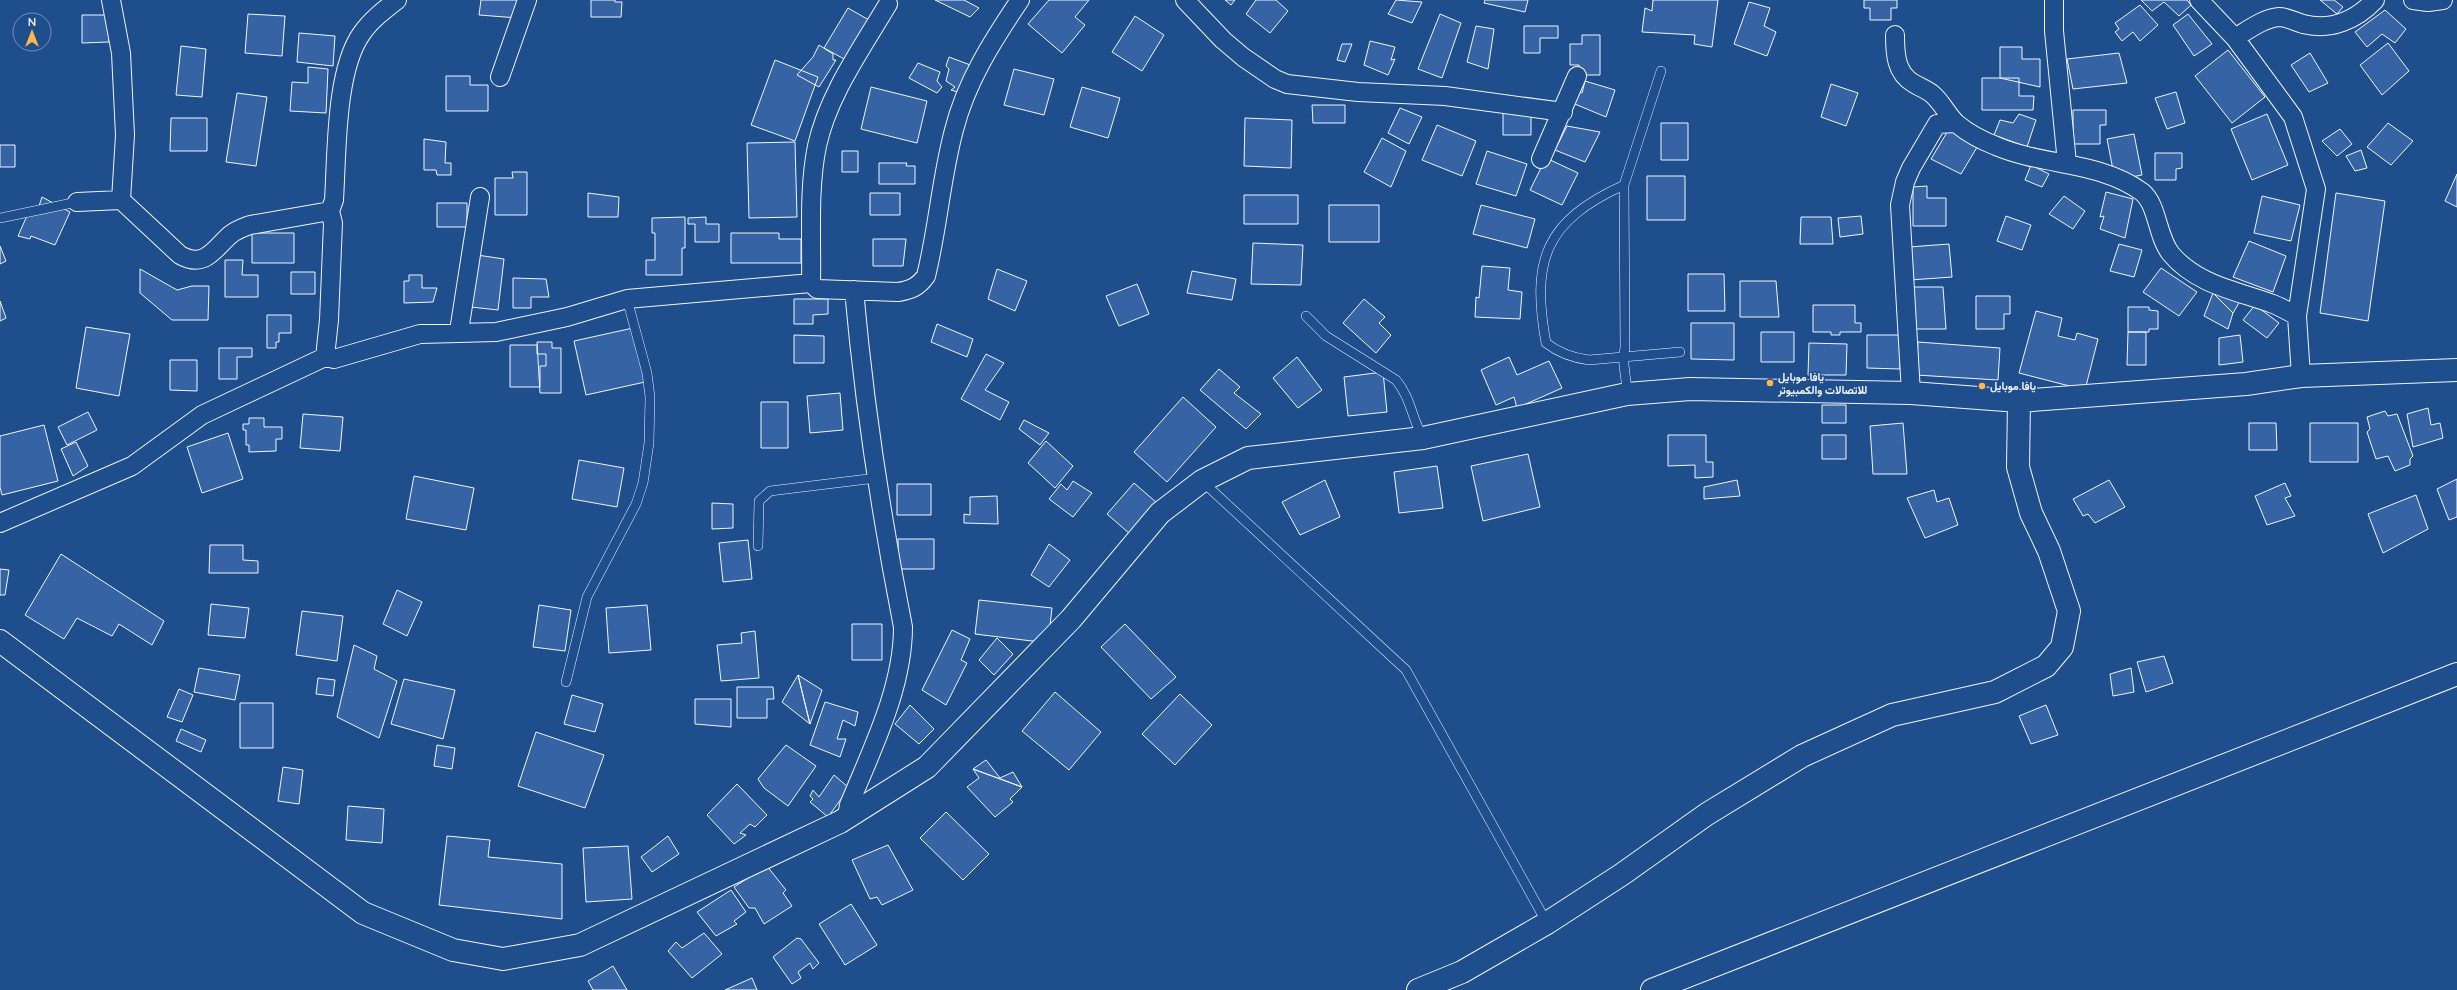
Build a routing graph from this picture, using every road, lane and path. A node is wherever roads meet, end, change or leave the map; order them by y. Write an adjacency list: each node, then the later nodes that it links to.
1 (111, 0): 23 (street)
2 (397, 0): 25 (street)
3 (527, 0): 16 (street)
4 (1020, 0): 28 (street)
5 (1185, 0): 17 (street)
6 (2054, 0): 20 (street)
7 (2199, 0): 13 (street)
8 (2375, 0): 13 (street)
9 (2413, 0): 10 (street)
10 (2443, 0)
11 (888, 4): 27 (street)
12 (1895, 35): 18 (street)
13 (2235, 38): 31 (street)
14 (1661, 71): 21 (lane)
15 (1577, 76): 17 (street)
16 (500, 77)
17 (1563, 112): 19 (street)
18 (1956, 123): 20 (street); 38 (street)
19 (1541, 158)
20 (2067, 163): 31 (street)
21 (1624, 185): 35 (lane); 35 (lane)
22 (480, 196): 32 (street)
23 (121, 200): 24 (street); 25 (street)
24 (78, 202): 26 (lane)
25 (330, 211): 34 (street)
26 (0, 218)
27 (811, 283): 28 (street); 29 (street)
28 (854, 290): 42 (street)
29 (627, 299): 32 (street); 48 (lane)
30 (1306, 316): 41 (lane)
31 (2297, 316): 37 (street)
32 (459, 331): 34 (street)
33 (1680, 352): 35 (lane)
34 (325, 357): 44 (street)
35 (1622, 358): 39 (lane)
36 (2457, 370): 37 (main road)
37 (2301, 376): 40 (main road)
38 (1911, 393): 39 (main road); 40 (main road)
39 (1627, 394): 41 (main road)
40 (2019, 402): 50 (main road)
41 (1423, 438): 43 (main road)
42 (876, 478): 45 (lane); 49 (street)
43 (1202, 481): 49 (main road); 50 (lane)
44 (0, 523)
45 (758, 546)
46 (0, 641): 49 (main road)
47 (2457, 674): 52 (main road)
48 (566, 682)
49 (847, 816)
50 (1547, 923): 51 (main road)
51 (1418, 990)
52 (1652, 990)

